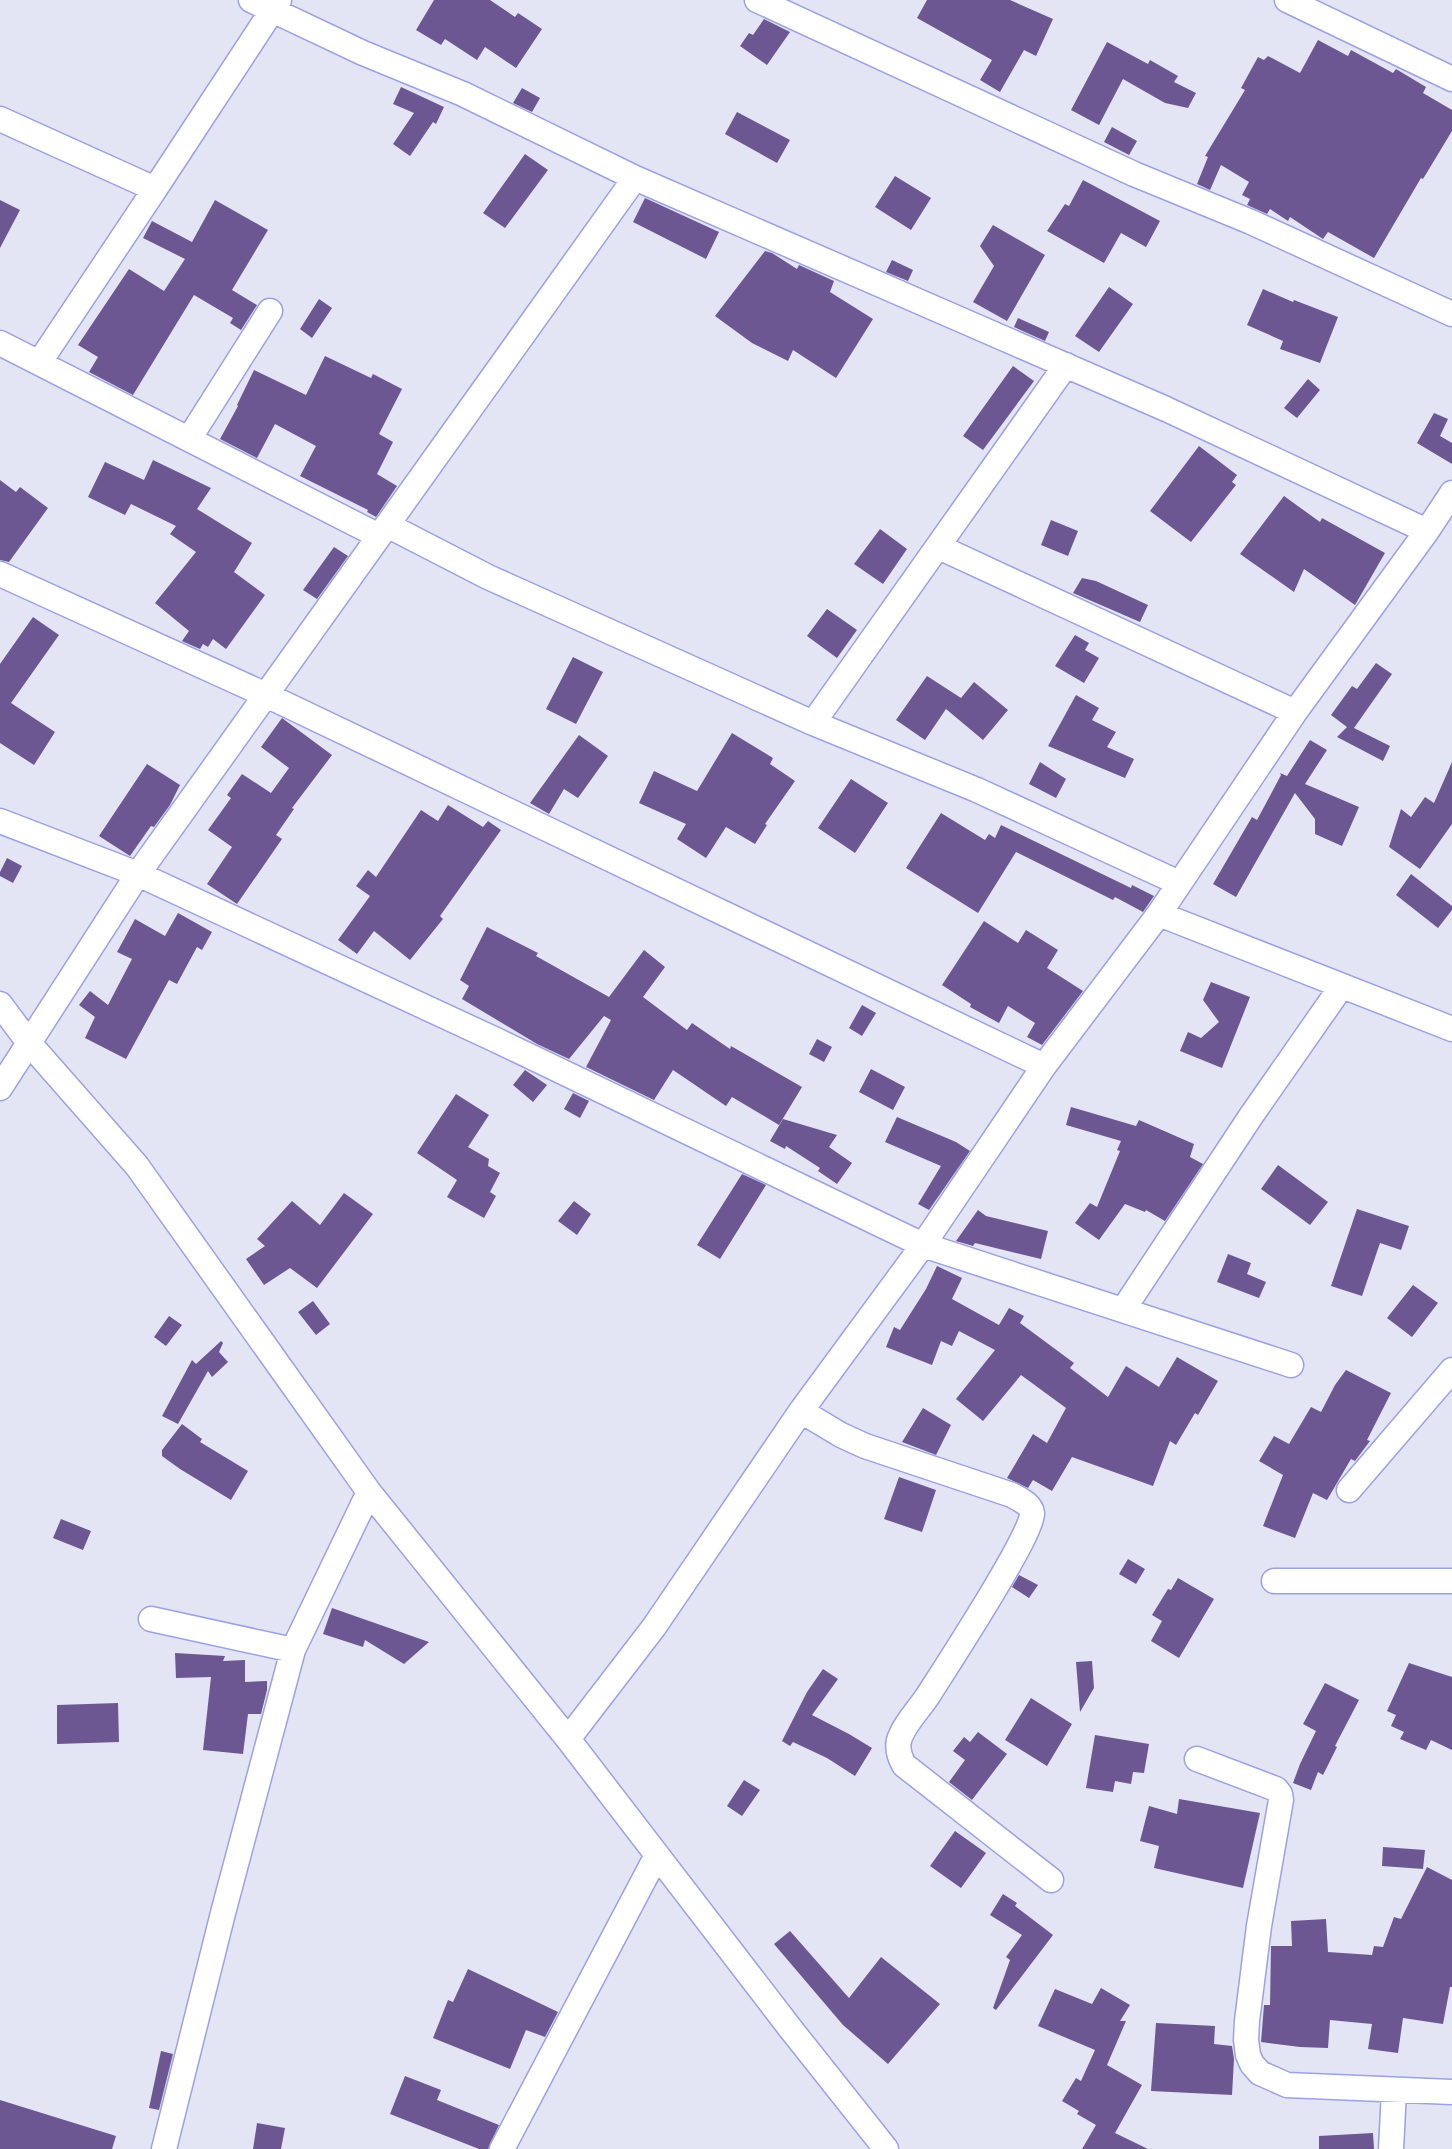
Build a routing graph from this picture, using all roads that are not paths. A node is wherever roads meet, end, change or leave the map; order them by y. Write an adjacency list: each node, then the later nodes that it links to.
1 (757, 0): 9 (street)
2 (1287, 0): 4 (street)
3 (267, 3): 6 (street); 7 (street)
4 (1452, 79)
5 (0, 119): 7 (street)
6 (635, 178): 12 (street); 15 (street)
7 (155, 189): 11 (street)
8 (270, 311): 13 (street)
9 (1452, 314)
10 (0, 343): 11 (street)
11 (39, 363): 13 (street)
12 (1066, 365): 16 (street); 17 (street)
13 (189, 440): 15 (street)
14 (1452, 493): 16 (street)
15 (383, 531): 19 (street); 21 (street)
16 (1427, 531): 20 (street)
17 (939, 547): 20 (street); 21 (street)
18 (0, 574): 19 (street)
19 (267, 695): 23 (street); 30 (street)
20 (1295, 712): 24 (street)
21 (813, 723): 24 (street)
22 (0, 821): 23 (street)
23 (138, 874): 29 (street); 32 (street)
24 (1179, 883): 25 (street)
25 (1159, 914): 26 (street); 30 (street)
26 (1341, 987): 28 (street); 33 (street)
27 (0, 1004): 29 (street)
28 (1452, 1029)
29 (29, 1043): 31 (street); 38 (street)
30 (1044, 1066): 32 (street)
31 (0, 1088)
32 (923, 1245): 33 (street); 36 (street)
33 (1123, 1310): 34 (street)
34 (1291, 1365)
35 (1452, 1370): 37 (street)
36 (801, 1411): 43 (street); 46 (street)
37 (1349, 1490)
38 (369, 1492): 42 (street); 43 (street)
39 (1274, 1581): 40 (street)
40 (1452, 1581)
41 (151, 1619): 42 (street)
42 (293, 1650): 49 (street)
43 (568, 1739): 45 (street)
44 (1197, 1759): 47 (street)
45 (657, 1855): 50 (street); 51 (street)
46 (1052, 1881)
47 (1394, 2091): 48 (street); 52 (street)
48 (1452, 2092)
49 (164, 2149)
50 (502, 2149)
51 (886, 2149)
52 (1391, 2149)

